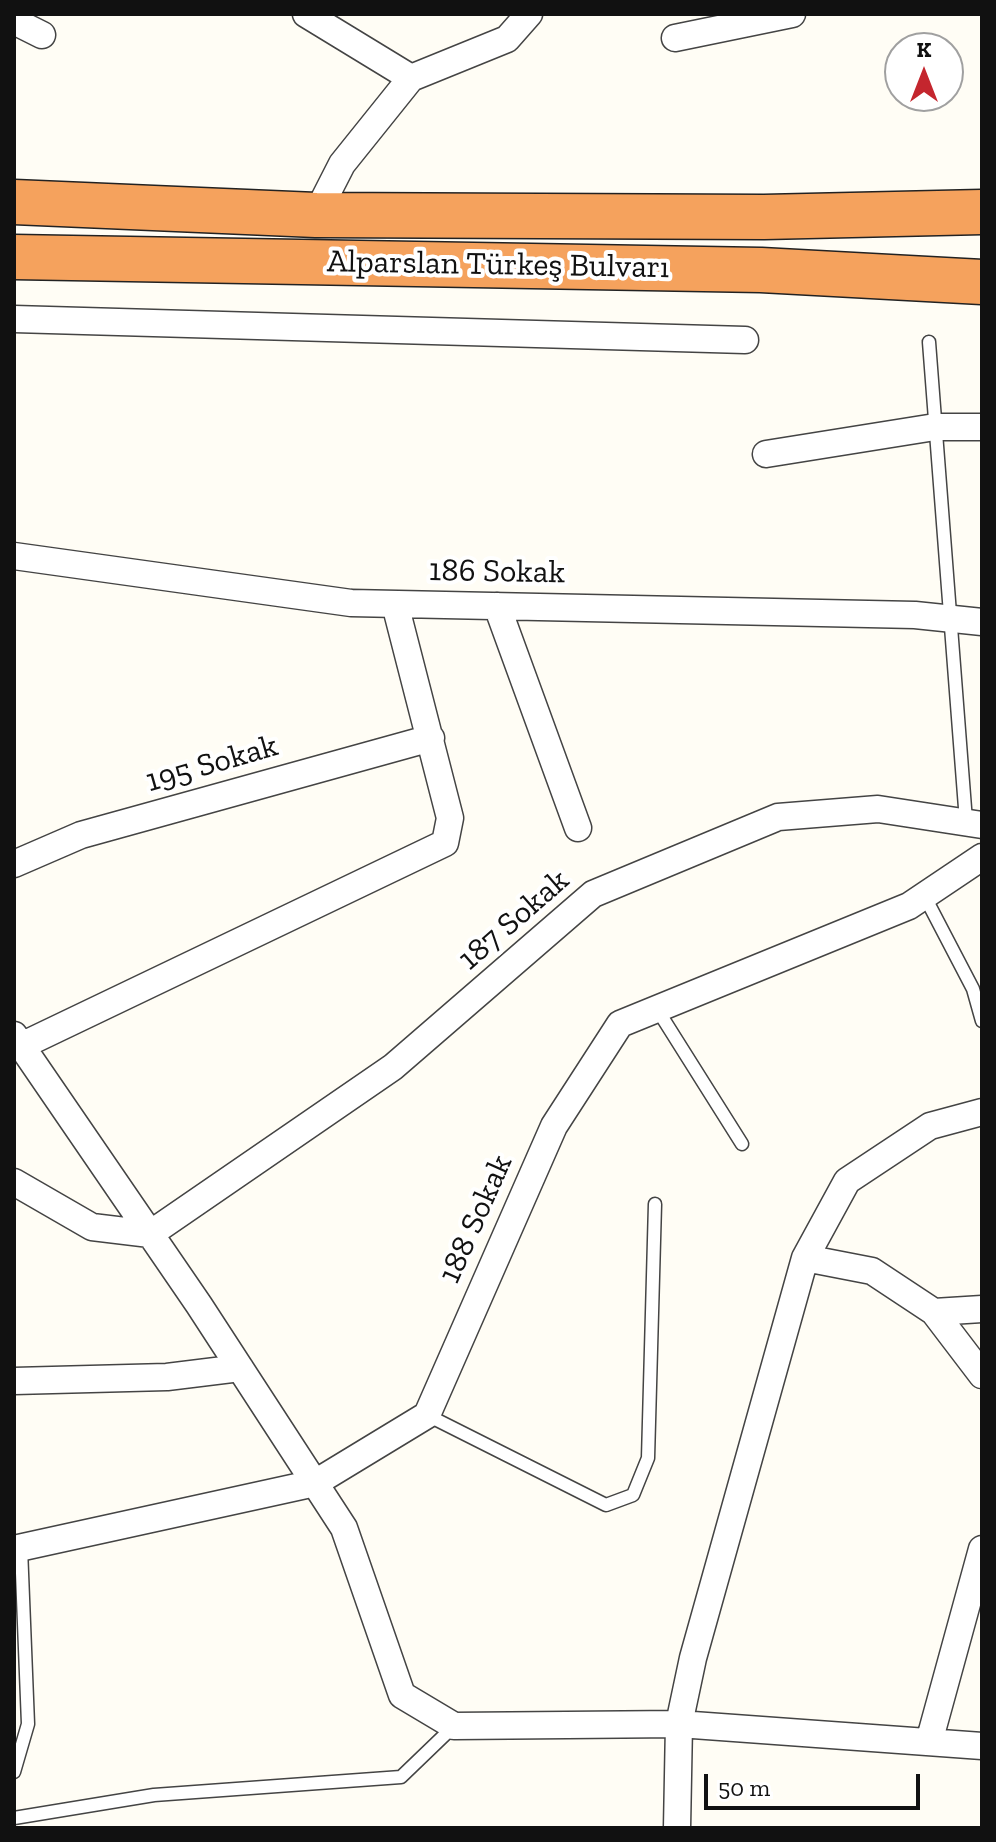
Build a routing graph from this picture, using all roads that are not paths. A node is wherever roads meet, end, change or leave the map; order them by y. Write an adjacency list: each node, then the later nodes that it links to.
1 (306, 14): 7 (street)
2 (529, 14): 7 (street)
3 (792, 14): 6 (street)
4 (14, 21): 5 (street)
5 (42, 35)
6 (675, 38)
7 (411, 78): 10 (street)
8 (14, 202): 10 (highway, Alparslan Türkeş Bulvarı)
9 (982, 212): 10 (highway, Alparslan Türkeş Bulvarı)
10 (316, 215)
11 (14, 257): 12 (highway, Alparslan Türkeş Bulvarı)
12 (982, 282)
13 (14, 319): 14 (street)
14 (745, 340)
15 (929, 342): 16 (lane)
16 (935, 427): 17 (street); 18 (street); 22 (lane)
17 (982, 427)
18 (766, 454)
19 (14, 556): 20 (street, 186 Sokak)
20 (395, 604): 21 (street, 186 Sokak); 24 (street)
21 (497, 606): 22 (street, 186 Sokak); 26 (street)
22 (950, 619): 23 (street, 186 Sokak); 25 (lane)
23 (982, 622)
24 (431, 738): 28 (street, 195 Sokak); 32 (street)
25 (974, 823): 37 (street, 187 Sokak)
26 (578, 828)
27 (982, 857): 29 (street, 188 Sokak)
28 (14, 864)
29 (924, 895): 30 (street, 188 Sokak); 31 (lane)
30 (657, 1009): 34 (lane); 44 (street, 188 Sokak)
31 (982, 1021)
32 (18, 1040): 37 (street)
33 (982, 1112): 38 (street)
34 (742, 1144)
35 (14, 1182): 37 (street)
36 (655, 1204): 44 (lane)
37 (150, 1234): 41 (street)
38 (805, 1258): 40 (street); 48 (street)
39 (982, 1309): 40 (street)
40 (934, 1312): 42 (street)
41 (240, 1368): 43 (street); 45 (street)
42 (982, 1375)
43 (14, 1381)
44 (427, 1415): 45 (street)
45 (315, 1483): 46 (street); 49 (street)
46 (18, 1548): 52 (lane)
47 (982, 1549): 50 (street)
48 (679, 1724): 49 (street); 50 (street); 54 (street)
49 (454, 1726): 53 (lane)
50 (929, 1742): 51 (street)
51 (982, 1746)
52 (14, 1772)
53 (14, 1818)
54 (677, 1828)

